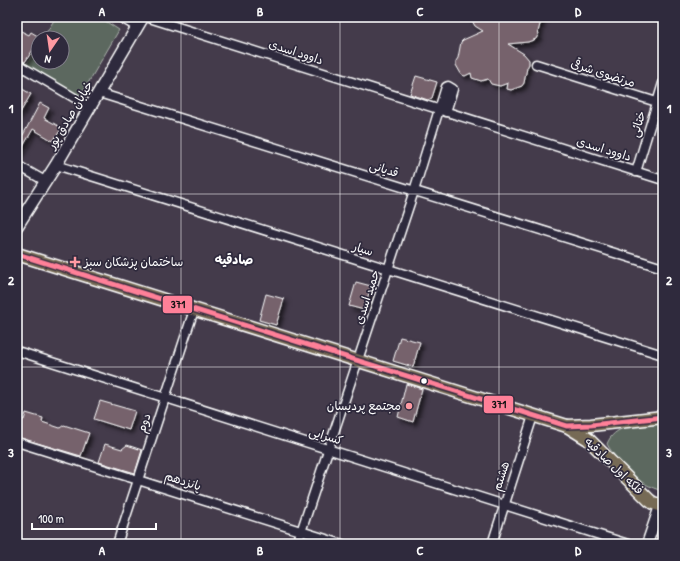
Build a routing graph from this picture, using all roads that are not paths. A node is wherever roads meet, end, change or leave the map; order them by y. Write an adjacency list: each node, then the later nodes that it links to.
1 (120, 17): 3 (street)
2 (145, 17): 3 (main road, خیابان صادق پور); 10 (street, داوود اسدی)
3 (137, 27): 7 (main road, خیابان صادق پور)
4 (17, 64): 9 (street)
5 (536, 64): 8 (street, مرتضوی شرقی)
6 (663, 83): 8 (street, ختائی)
7 (99, 93): 9 (main road, خیابان صادق پور); 16 (street, قدیانی)
8 (660, 103): 13 (street, ختائی)
9 (90, 107): 12 (main road, خیابان صادق پور)
10 (443, 111): 13 (street, داوود اسدی); 16 (street, حمید اسدی)
11 (17, 165): 15 (street)
12 (56, 165): 15 (main road, خیابان صادق پور); 20 (street, سیار)
13 (636, 172): 14 (street, داوود اسدی)
14 (663, 180)
15 (46, 182): 17 (main road, خیابان صادق پور)
16 (414, 191): 19 (street, قدیانی); 20 (street, حمید اسدی)
17 (17, 226)
18 (17, 254): 21 (main road)
19 (663, 268)
20 (388, 269): 23 (street, سیار); 24 (street, حمید اسدی)
21 (194, 310): 24 (main road); 25 (street, دوم)
22 (17, 351): 25 (street, کسرایی)
23 (663, 355)
24 (358, 361): 26 (main road); 30 (street, حمید اسدی)
25 (165, 398): 30 (street, کسرایی); 31 (street, دوم)
26 (533, 416): 28 (main road); 32 (street, هشتم)
27 (663, 417): 28 (main road, فلکه اول صادقیه)
28 (567, 426): 33 (main road, فلکه اول صادقیه)
29 (17, 442): 31 (street, پانزدهم)
30 (329, 450): 32 (street, کسرایی); 34 (street, حمید اسدی)
31 (138, 480): 34 (street, پانزدهم); 35 (street, دوم)
32 (505, 505): 38 (street, هشتم); 39 (street, کسرایی)
33 (661, 506): 40 (street)
34 (301, 531): 36 (street, حمید اسدی); 37 (street, پانزدهم)
35 (117, 544)
36 (297, 544)
37 (342, 544)
38 (492, 544)
39 (628, 544)
40 (647, 544)

